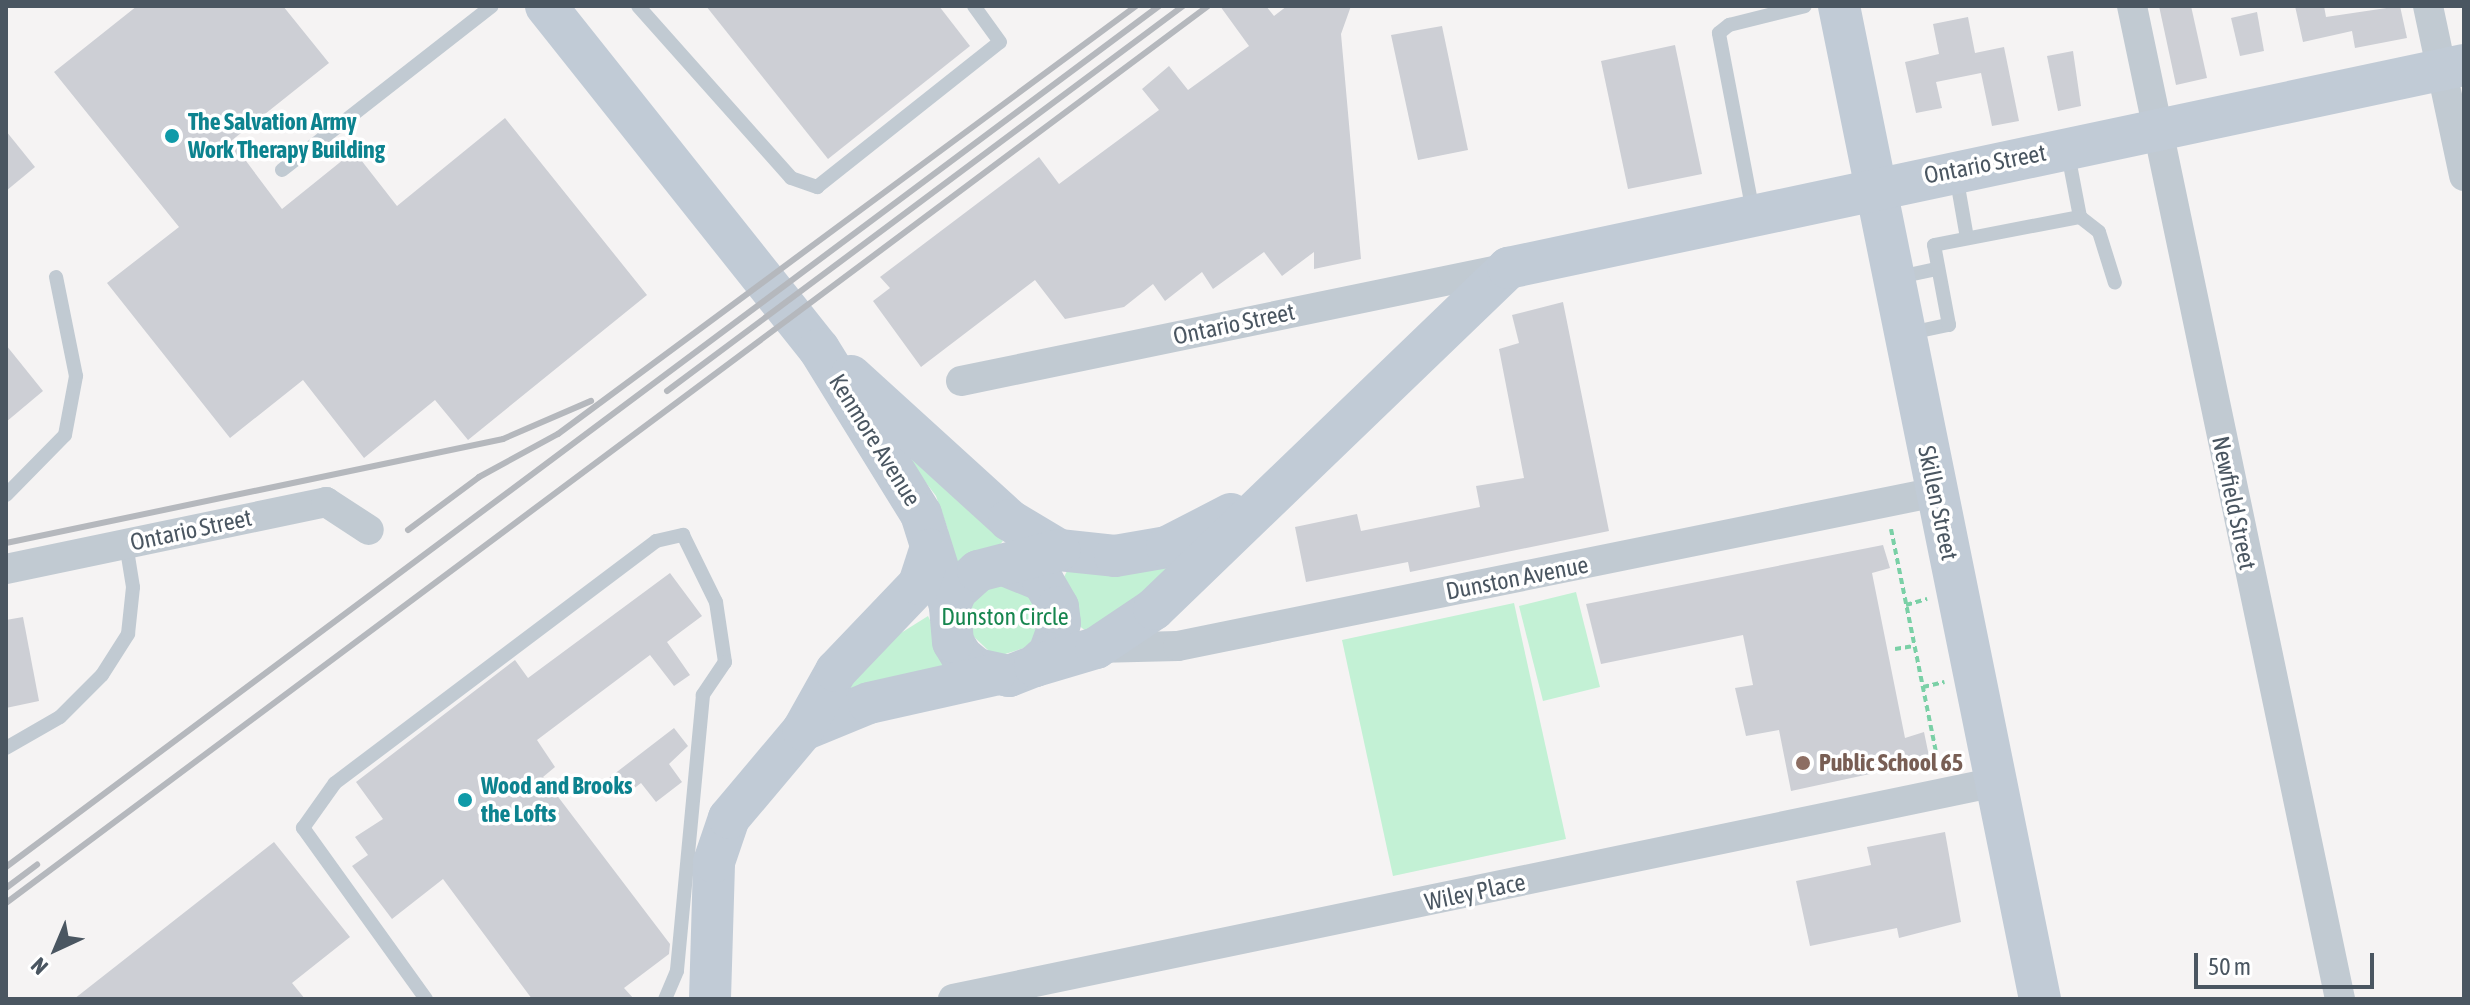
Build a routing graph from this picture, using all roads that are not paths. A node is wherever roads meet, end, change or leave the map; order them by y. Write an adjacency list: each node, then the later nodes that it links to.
1 (492, 6): 12 (lane)
2 (546, 6): 25 (street, Kenmore Avenue)
3 (638, 6): 4 (lane)
4 (974, 6)
5 (1805, 6): 16 (lane)
6 (1839, 6): 15 (street, Skillen Street)
7 (2132, 6): 10 (street, Newfield Street)
8 (2428, 6): 9 (street)
9 (2453, 68): 10 (street, Ontario Street); 14 (street)
10 (2158, 129): 11 (street, Ontario Street); 45 (street, Newfield Street)
11 (2067, 148): 13 (street, Ontario Street); 17 (lane)
12 (282, 170)
13 (1955, 170): 15 (street, Ontario Street); 18 (lane)
14 (2464, 176)
15 (1876, 187): 16 (street, Ontario Street); 22 (street, Skillen Street)
16 (1753, 212): 19 (street, Ontario Street)
17 (2080, 217): 18 (lane); 23 (lane)
18 (1967, 238): 20 (lane)
19 (1508, 268): 26 (street, Ontario Street); 27 (street)
20 (1938, 269): 22 (lane); 24 (lane)
21 (56, 277): 29 (lane)
22 (1892, 278): 24 (street, Skillen Street)
23 (2115, 283)
24 (1903, 334): 28 (street, Skillen Street)
25 (819, 349): 33 (street, Kenmore Avenue); 33 (street, Kenmore Avenue)
26 (961, 381)
27 (1307, 461): 33 (street); 34 (street)
28 (1936, 492): 34 (street, Dunston Avenue); 39 (street, Skillen Street)
29 (6, 495)
30 (369, 530): 31 (street, Ontario Street)
31 (126, 544): 32 (street, Ontario Street); 38 (lane)
32 (6, 569)
33 (976, 577): 35 (street); 36 (street); 37 (street)
34 (1096, 648): 35 (street)
35 (1035, 666): 36 (street)
36 (994, 675): 37 (street)
37 (803, 730): 42 (street)
38 (6, 748)
39 (1996, 782): 43 (street, Wiley Place); 44 (street, Skillen Street)
40 (426, 999): 41 (lane)
41 (665, 999)
42 (710, 999)
43 (953, 999)
44 (2042, 999)
45 (2340, 999)

